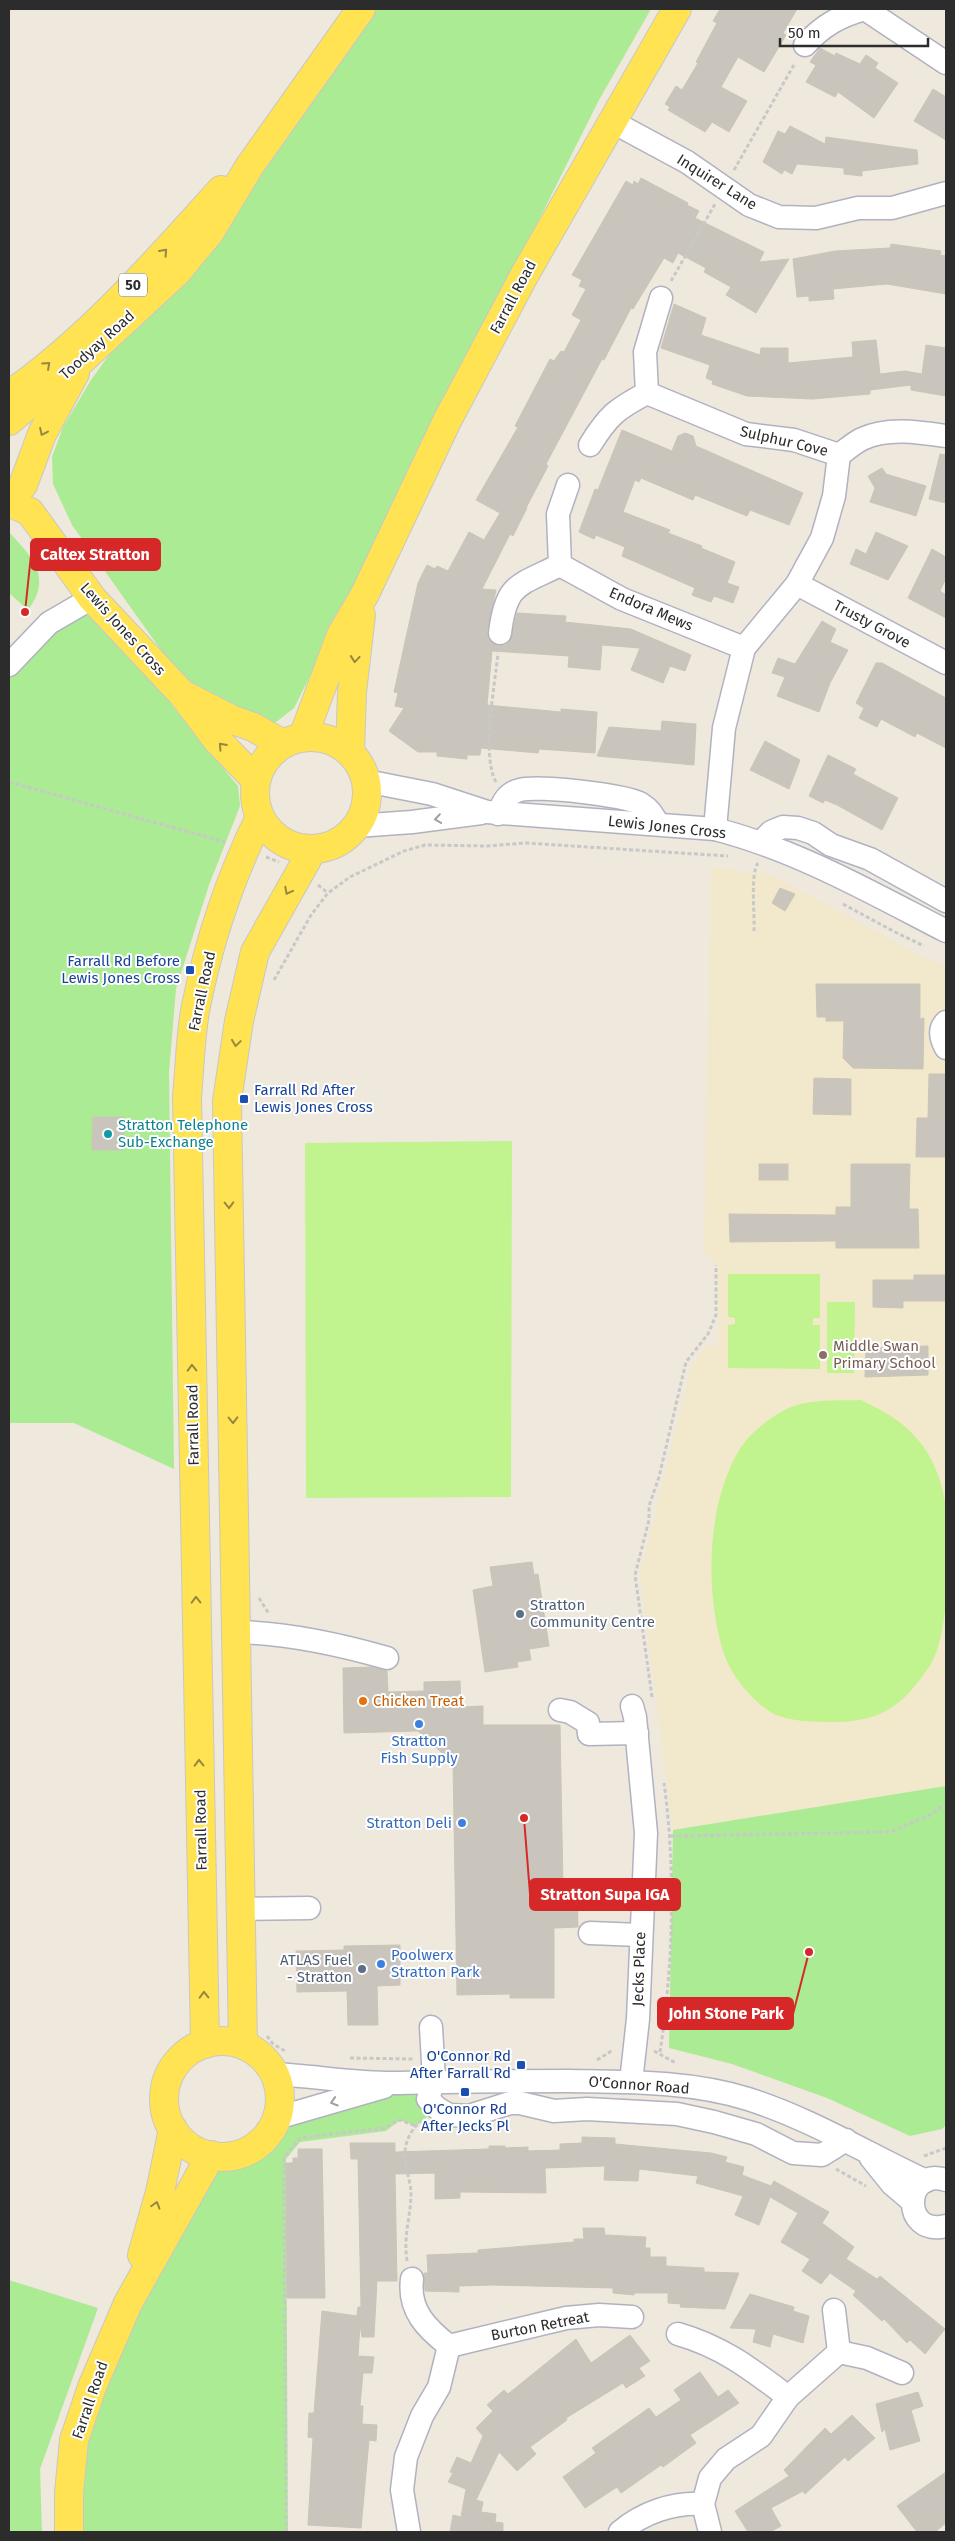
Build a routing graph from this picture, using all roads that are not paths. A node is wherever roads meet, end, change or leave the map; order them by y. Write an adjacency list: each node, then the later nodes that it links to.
1 (361, 9): 7 (main road, Toodyay Road / 50)
2 (677, 9): 6 (main road, Farrall Road)
3 (865, 9): 4 (street); 5 (street)
4 (805, 45)
5 (946, 63)
6 (611, 121): 8 (street, Inquirer Lane); 21 (main road, Farrall Road)
7 (249, 167): 10 (main road, Toodyay Road / 50); 12 (main road, Toodyay Road / 50, one-way to 7)
8 (946, 193)
9 (662, 298): 11 (street)
10 (83, 359): 13 (main road, Toodyay Road / 50); 18 (main road, one-way to 18)
11 (647, 393): 15 (street); 16 (street, Sulphur Cove)
12 (9, 395)
13 (9, 421)
14 (946, 436): 16 (street)
15 (590, 445)
16 (839, 455): 20 (street)
17 (568, 486): 19 (street)
18 (15, 494): 22 (main road, Lewis Jones Cross)
19 (560, 565): 23 (street); 24 (street, Endora Mews)
20 (798, 584): 24 (street); 26 (street, Trusty Grove)
21 (365, 594): 28 (main road, Farrall Road); 29 (main road, Farrall Road, one-way to 29)
22 (92, 598): 25 (street); 27 (main road, Lewis Jones Cross)
23 (500, 633)
24 (744, 648): 35 (street)
25 (10, 661)
26 (946, 663)
27 (184, 696): 28 (main road, Lewis Jones Cross); 30 (main road, Lewis Jones Cross, one-way to 27)
28 (293, 741): 29 (main road); 30 (main road, Farrall Road)
29 (350, 752): 31 (main road)
30 (256, 780): 33 (main road, Farrall Road)
31 (366, 781): 32 (street, Lewis Jones Cross); 34 (main road)
32 (496, 808): 34 (street, Lewis Jones Cross, one-way to 34); 35 (street, Lewis Jones Cross)
33 (260, 817): 37 (main road); 52 (main road, Farrall Road, one-way to 33)
34 (356, 826): 37 (main road)
35 (715, 829): 36 (street, Lewis Jones Cross)
36 (756, 851): 38 (street); 39 (street, Lewis Jones Cross)
37 (306, 860): 42 (main road, one-way to 42)
38 (946, 901)
39 (946, 931)
40 (946, 1022): 41 (street)
41 (946, 1048)
42 (237, 1632): 43 (street); 48 (main road)
43 (387, 1658)
44 (643, 1704): 46 (street, Jecks Place)
45 (560, 1710): 46 (street)
46 (637, 1733): 50 (street, Jecks Place)
47 (309, 1908): 48 (street)
48 (242, 1909): 53 (main road)
49 (590, 1932): 50 (street)
50 (640, 1935): 56 (street, Jecks Place)
51 (431, 2027): 55 (street)
52 (205, 2044): 53 (main road); 59 (main road)
53 (243, 2045): 54 (main road)
54 (282, 2063): 57 (street, O'Connor Road); 58 (main road)
55 (434, 2069): 56 (street, O'Connor Road); 57 (street, O'Connor Road); 60 (street)
56 (631, 2082): 60 (street, O'Connor Road)
57 (397, 2083): 58 (street, O'Connor Road, one-way to 58)
58 (277, 2118): 62 (main road)
59 (173, 2129): 62 (main road); 67 (main road, Farrall Road, one-way to 59)
60 (846, 2140): 61 (street, O'Connor Road)
61 (867, 2153): 63 (street, O'Connor Road); 64 (street, O'Connor Road)
62 (211, 2155): 67 (main road, Farrall Road)
63 (941, 2179): 64 (street, O'Connor Road)
64 (912, 2201): 65 (street, O'Connor Road)
65 (946, 2227)
66 (412, 2279): 71 (street)
67 (128, 2303): 76 (main road, Farrall Road)
68 (834, 2310): 72 (street)
69 (632, 2317): 71 (street, Burton Retreat)
70 (678, 2334): 74 (street)
71 (449, 2346): 77 (street)
72 (839, 2352): 73 (street); 74 (street)
73 (902, 2373)
74 (788, 2397): 75 (street)
75 (703, 2504): 78 (street); 79 (street)
76 (69, 2532)
77 (409, 2532)
78 (620, 2532)
79 (710, 2532)

